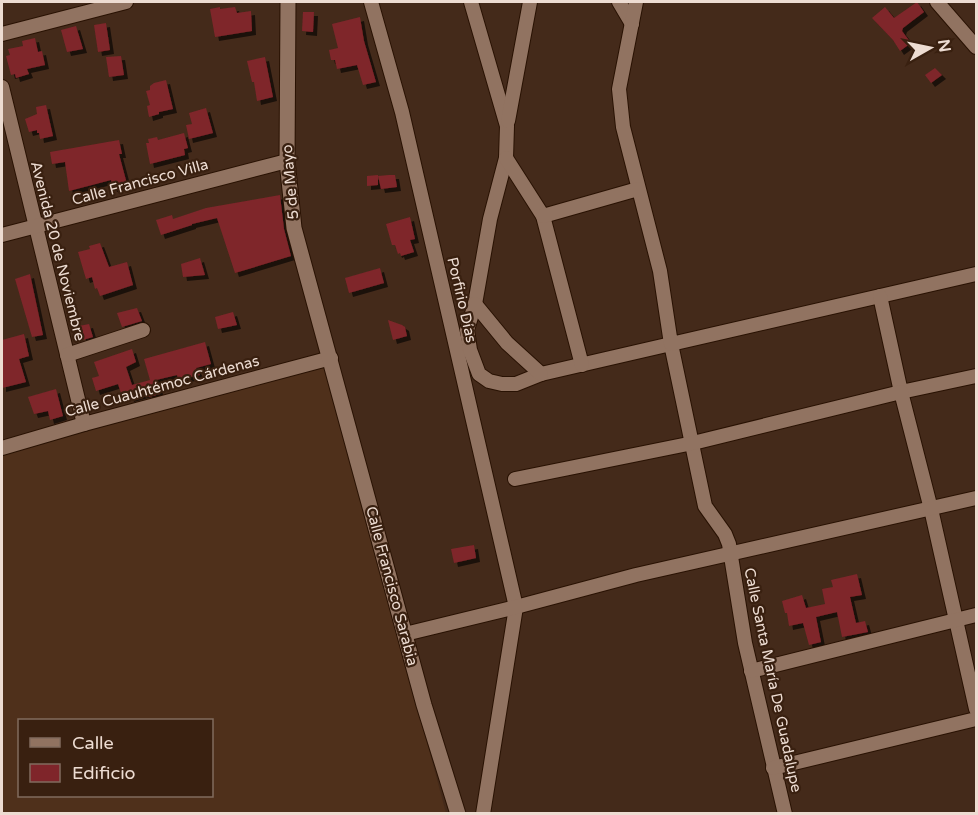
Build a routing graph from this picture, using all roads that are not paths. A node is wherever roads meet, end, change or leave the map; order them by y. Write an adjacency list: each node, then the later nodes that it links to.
1 (126, 2): 10 (street)
2 (288, 2): 15 (street, 5 de Mayo)
3 (371, 2): 38 (street, Porfirio Días)
4 (471, 2): 13 (street)
5 (530, 2): 13 (street)
6 (619, 2): 9 (street)
7 (636, 2): 9 (street)
8 (937, 2): 11 (street)
9 (632, 24): 16 (street)
10 (2, 34)
11 (976, 47)
12 (2, 87): 18 (street, Avenida 20 de Noviembre)
13 (507, 126): 14 (street)
14 (506, 158): 17 (street); 22 (street)
15 (287, 161): 18 (street, Calle Francisco Villa); 26 (street, 5 de Mayo)
16 (638, 189): 17 (street); 24 (street)
17 (543, 216): 27 (street)
18 (34, 227): 19 (street, Calle Francisco Villa); 25 (street, Avenida 20 de Noviembre)
19 (2, 235)
20 (976, 274): 21 (street)
21 (880, 296): 24 (street); 30 (street)
22 (475, 304): 28 (street); 28 (street)
23 (143, 330): 25 (street)
24 (670, 339): 27 (street); 32 (street, Calle Santa María De Guadalupe)
25 (67, 355): 31 (street, Avenida 20 de Noviembre)
26 (331, 358): 31 (street, Calle Cuauhtémoc Cárdenas); 41 (street, Calle Francisco Sarabia)
27 (582, 365): 28 (street)
28 (541, 374)
29 (976, 376): 30 (street)
30 (901, 392): 32 (street); 36 (street)
31 (84, 423): 33 (street, Calle Cuauhtémoc Cárdenas)
32 (693, 443): 34 (street); 37 (street, Calle Santa María De Guadalupe)
33 (2, 448)
34 (515, 479)
35 (976, 498): 36 (street)
36 (931, 509): 37 (street); 40 (street)
37 (729, 553): 38 (street); 42 (street, Calle Santa María De Guadalupe)
38 (516, 607): 41 (street); 47 (street)
39 (976, 615): 40 (street)
40 (956, 620): 42 (street); 43 (street)
41 (405, 634): 46 (street, Calle Francisco Sarabia)
42 (751, 671): 45 (street, Calle Santa María De Guadalupe)
43 (976, 709)
44 (976, 719): 45 (street)
45 (773, 768): 48 (street, Calle Santa María De Guadalupe)
46 (458, 813)
47 (483, 813)
48 (784, 813)

